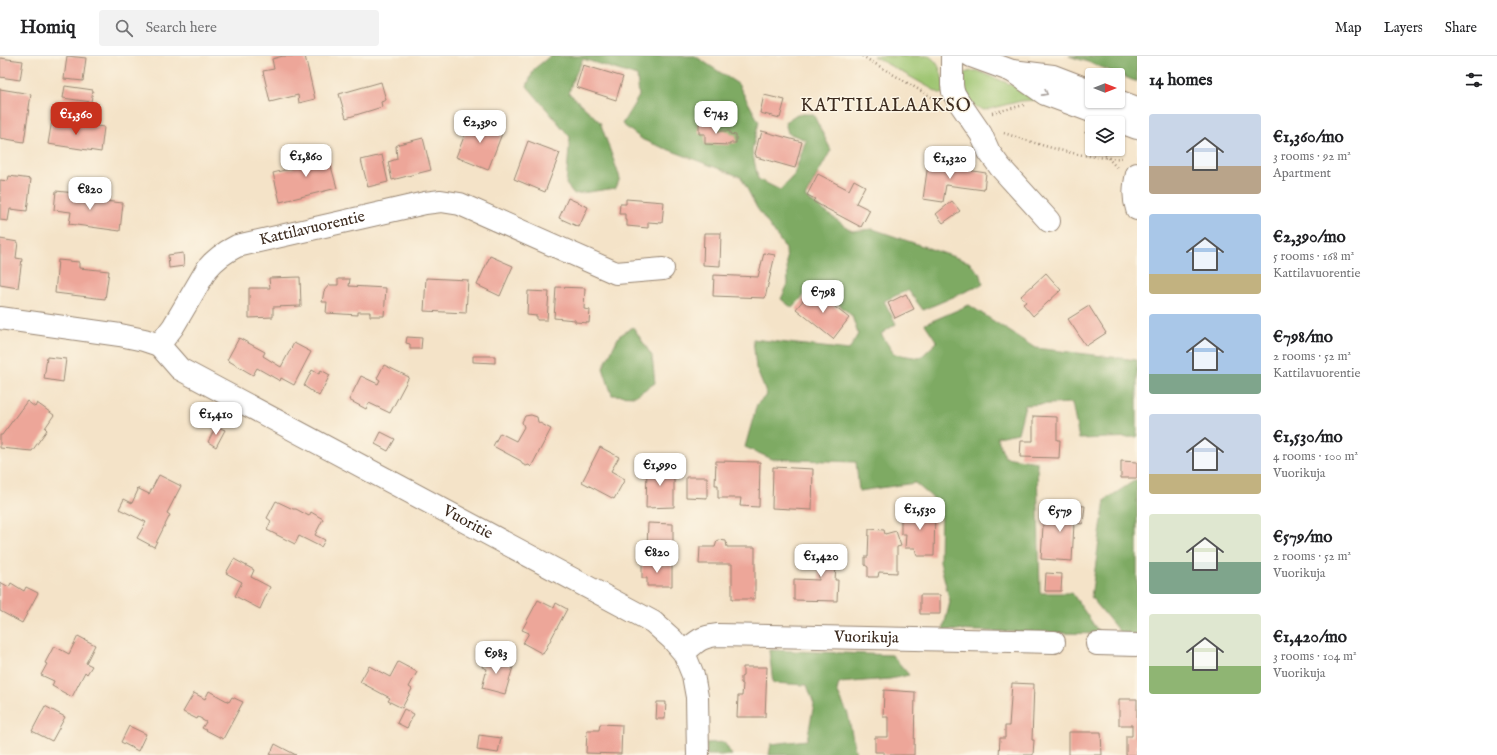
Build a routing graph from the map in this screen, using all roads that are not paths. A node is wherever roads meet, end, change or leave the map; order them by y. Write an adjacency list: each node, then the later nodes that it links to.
1 (952, 56): 10 (street)
2 (971, 56): 3 (street)
3 (1015, 63): 4 (street); 7 (street, one-way to 7)
4 (1085, 88)
5 (1125, 104): 6 (street)
6 (1137, 108)
7 (1137, 128)
8 (1131, 166): 9 (street)
9 (1137, 209)
10 (1049, 221)
11 (663, 268): 13 (street, Kattilavuorentie)
12 (0, 318): 13 (street)
13 (159, 345): 17 (street, Vuoritie)
14 (1054, 642): 17 (street, Vuorikuja)
15 (1097, 644): 16 (street)
16 (1137, 645)
17 (684, 653): 18 (street, Vuoritie)
18 (698, 755)

